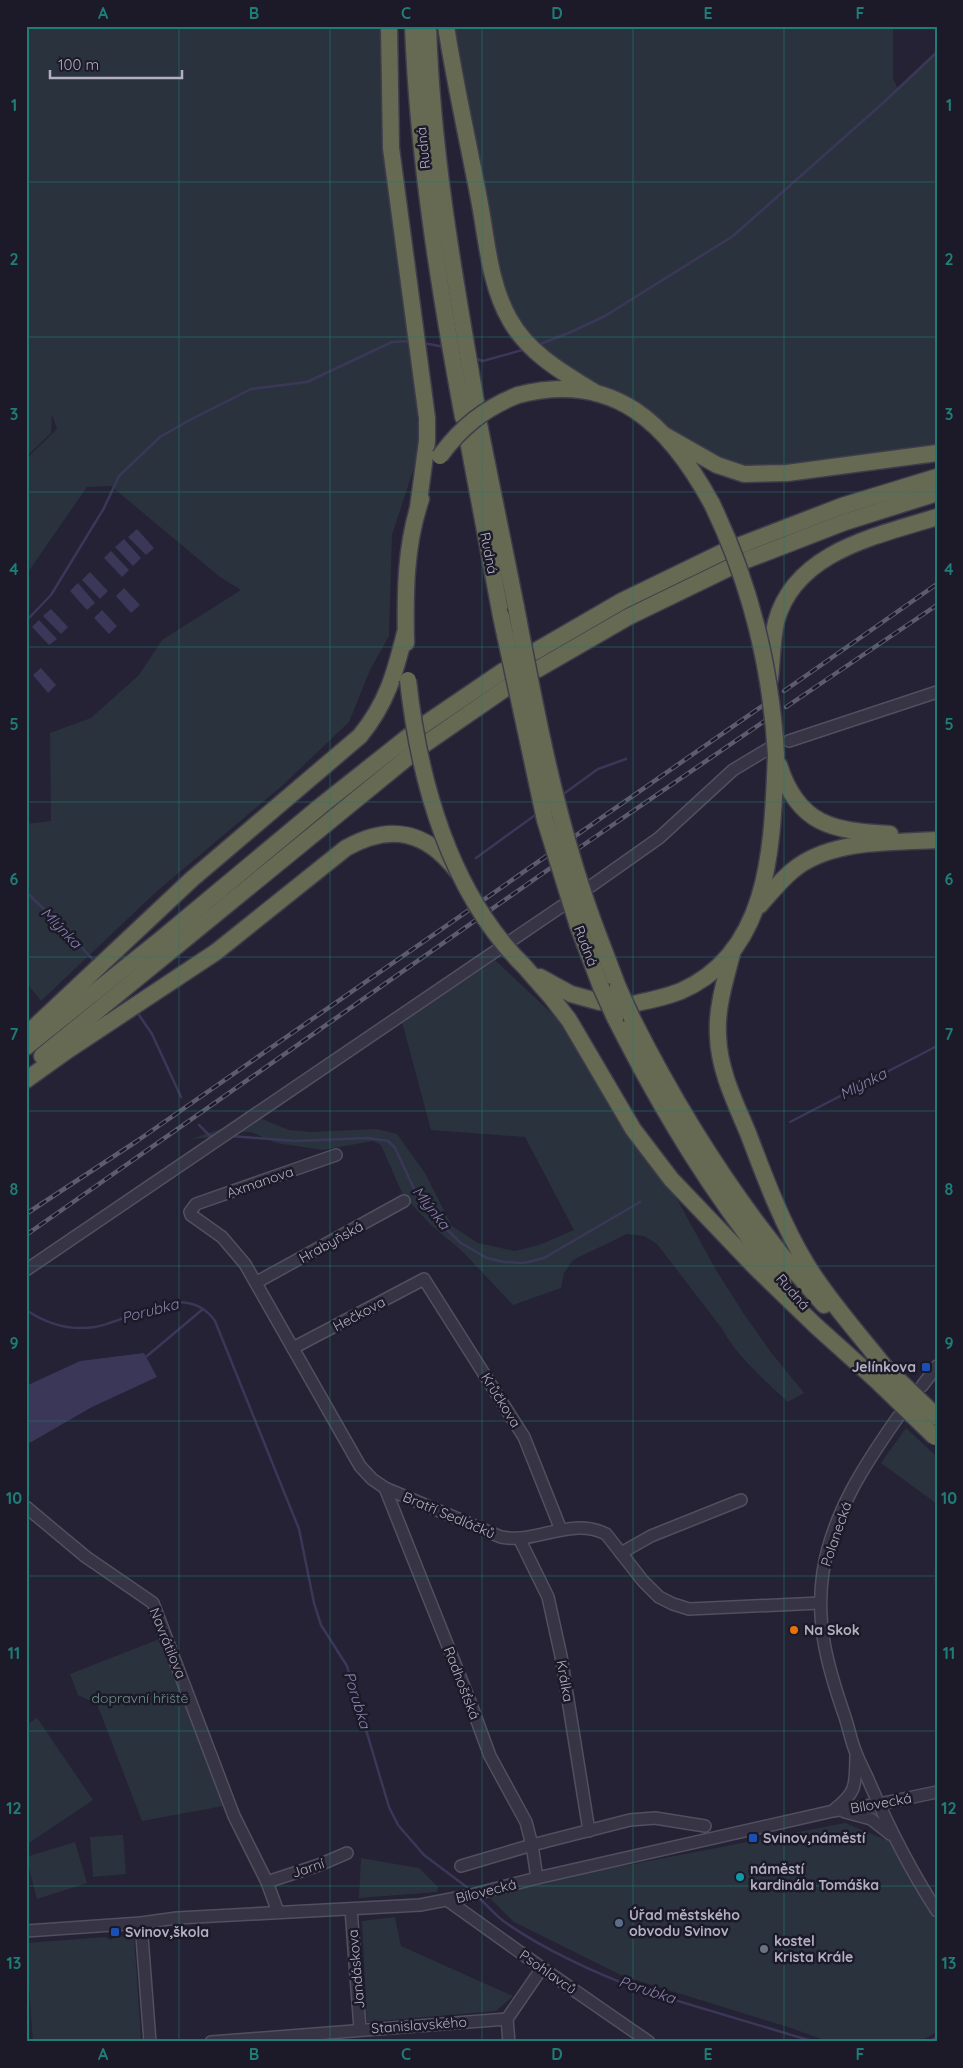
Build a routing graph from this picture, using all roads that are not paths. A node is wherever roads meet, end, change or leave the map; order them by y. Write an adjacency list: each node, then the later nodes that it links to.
1 (389, 26): 12 (highway)
2 (413, 26): 6 (highway, Rudná)
3 (428, 26): 31 (highway, Rudná, bridge)
4 (446, 26): 5 (highway)
5 (596, 393): 8 (highway); 12 (highway, bridge)
6 (463, 417)
7 (467, 435): 31 (highway, Rudná, bridge)
8 (666, 436): 9 (highway); 19 (highway, bridge)
9 (937, 453)
10 (937, 477): 14 (highway)
11 (937, 493): 14 (highway)
12 (418, 508): 18 (highway)
13 (937, 517): 19 (highway)
14 (735, 556): 15 (highway); 16 (highway)
15 (534, 652)
16 (538, 669)
17 (503, 671): 37 (highway)
18 (401, 680): 27 (highway, bridge); 36 (highway)
19 (770, 684): 23 (highway, bridge)
20 (506, 688): 38 (highway)
21 (937, 692): 22 (street)
22 (789, 741)
23 (772, 752): 24 (highway); 28 (street)
24 (780, 779): 25 (highway); 30 (highway)
25 (937, 835)
26 (937, 840): 30 (highway)
27 (464, 880): 33 (highway, bridge); 39 (highway, bridge)
28 (591, 886)
29 (562, 906): 43 (street)
30 (755, 910): 32 (highway)
31 (585, 923): 34 (highway, Rudná); 35 (highway, Rudná, bridge)
32 (733, 950): 35 (highway); 48 (highway)
33 (524, 966): 34 (highway); 48 (highway)
34 (601, 994): 48 (highway, Rudná, bridge)
35 (634, 1011): 48 (highway, Rudná)
36 (26, 1035)
37 (26, 1047)
38 (26, 1068)
39 (26, 1080)
40 (336, 1154): 42 (street, Axmanova)
41 (404, 1201): 45 (street, Hrabyňská)
42 (191, 1215): 45 (street, Bratří Sedláčků)
43 (26, 1270)
44 (424, 1279): 46 (street, Hečkova); 56 (street, Krůčkova)
45 (257, 1282): 46 (street, Bratří Sedláčků)
46 (293, 1348): 53 (street, Bratří Sedláčků)
47 (937, 1366): 49 (street)
48 (880, 1373): 51 (highway, bridge); 52 (highway, bridge)
49 (922, 1386)
50 (898, 1417): 59 (street, Polanecká)
51 (937, 1417)
52 (936, 1437)
53 (385, 1488): 57 (street, Bratří Sedláčků); 67 (street, Radhošťská)
54 (741, 1500): 58 (street)
55 (26, 1507): 71 (street, Navrátilova)
56 (561, 1530): 57 (street, Bratří Sedláčků); 58 (street, Bratří Sedláčků)
57 (519, 1538): 65 (street, Králka)
58 (621, 1553): 59 (street, Bratří Sedláčků)
59 (820, 1603): 60 (street, Polanecká)
60 (856, 1753): 62 (street, Polanecká); 63 (street)
61 (937, 1792): 62 (street, Bílovecká)
62 (879, 1804): 63 (street, Bílovecká); 66 (street, Polanecká)
63 (834, 1811): 66 (street); 70 (street, Bílovecká)
64 (705, 1826): 65 (street)
65 (589, 1831): 67 (street)
66 (895, 1839): 74 (street, Polanecká)
67 (532, 1844): 69 (street); 70 (street, Radhošťská)
68 (348, 1853): 71 (street, Jarní)
69 (461, 1866)
70 (537, 1878): 72 (street, Bílovecká)
71 (267, 1882): 75 (street, Navrátilova)
72 (448, 1900): 73 (street, Bílovecká); 78 (street, Psohlavců)
73 (351, 1909): 75 (street, Bílovecká); 80 (street, Jandáskova)
74 (937, 1911)
75 (278, 1912): 76 (street, Bílovecká)
76 (141, 1923): 77 (street, Bílovecká); 82 (street)
77 (26, 1931)
78 (542, 1968): 79 (street); 85 (street, Psohlavců)
79 (508, 2019): 80 (street, Stanislavského); 84 (street)
80 (360, 2029): 81 (street, Stanislavského)
81 (284, 2040): 83 (street, Stanislavského)
82 (150, 2042)
83 (211, 2042)
84 (509, 2042)
85 (649, 2042)

